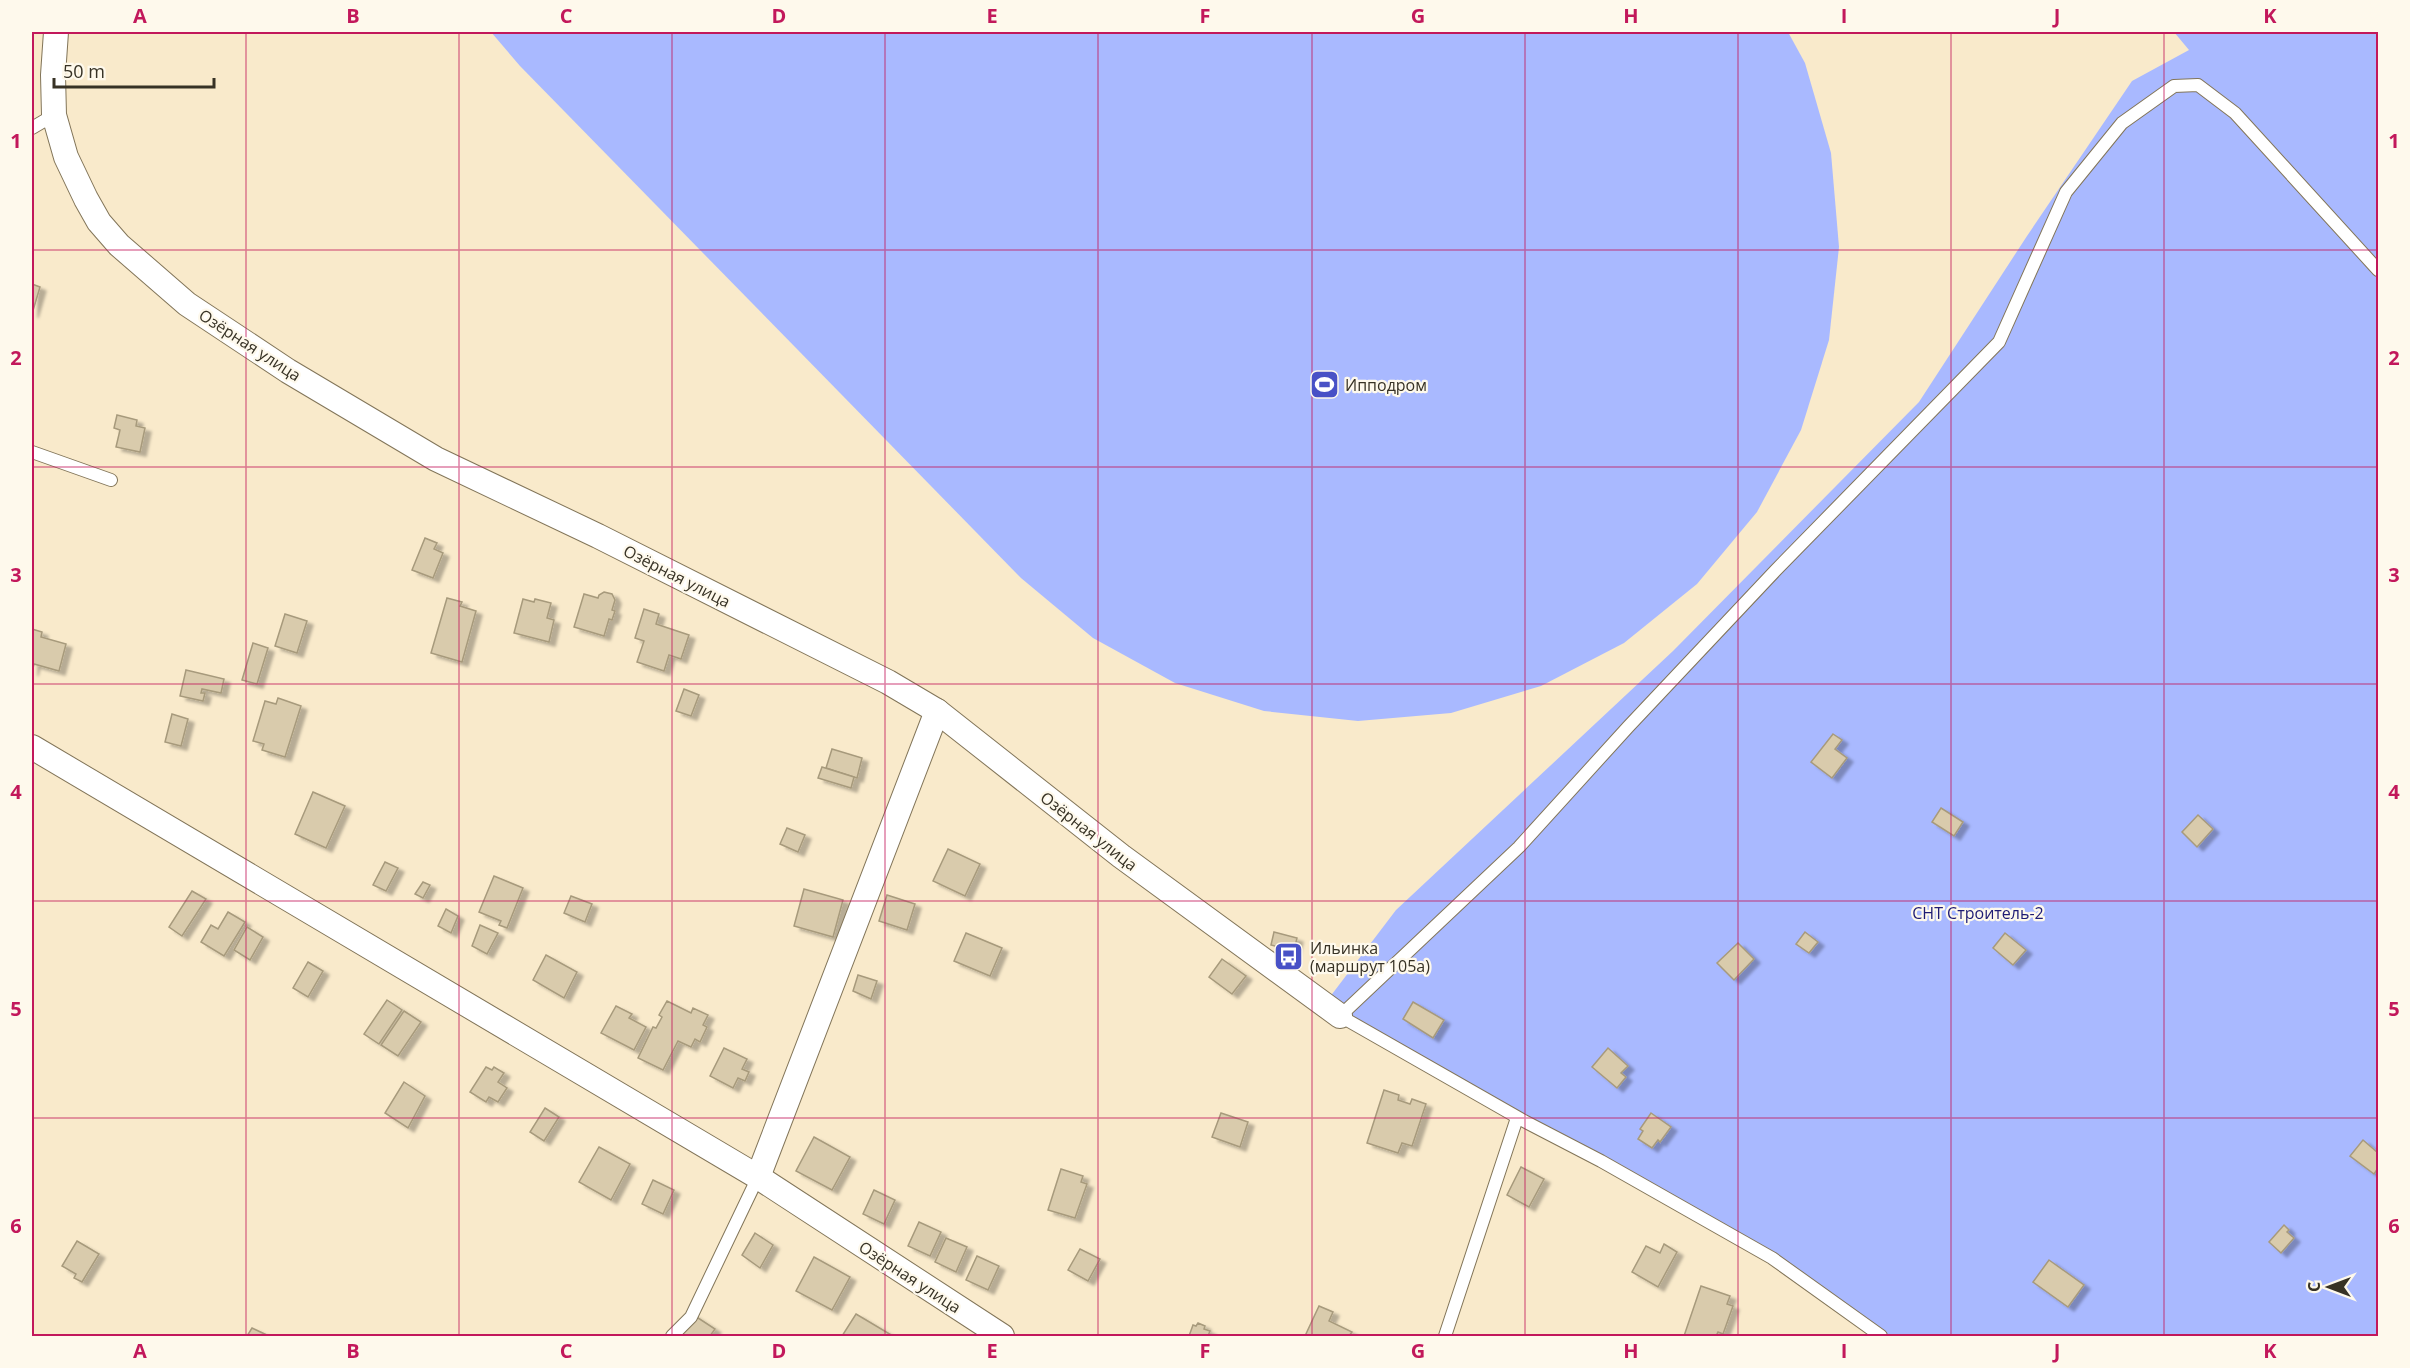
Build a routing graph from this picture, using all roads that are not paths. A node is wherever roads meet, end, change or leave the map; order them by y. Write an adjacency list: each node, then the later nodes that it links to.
1 (56, 32): 2 (street, Озёрная улица)
2 (54, 115): 3 (lane); 7 (street, Озёрная улица)
3 (32, 128)
4 (2379, 270): 9 (lane)
5 (32, 452): 6 (lane)
6 (111, 480)
7 (937, 711): 9 (street, Озёрная улица); 11 (street)
8 (32, 747): 11 (street, Озёрная улица)
9 (1340, 1016): 10 (lane)
10 (1517, 1118): 14 (lane); 15 (lane)
11 (758, 1177): 12 (lane); 13 (street, Озёрная улица)
12 (672, 1336)
13 (1002, 1336)
14 (1445, 1336)
15 (1881, 1336)

